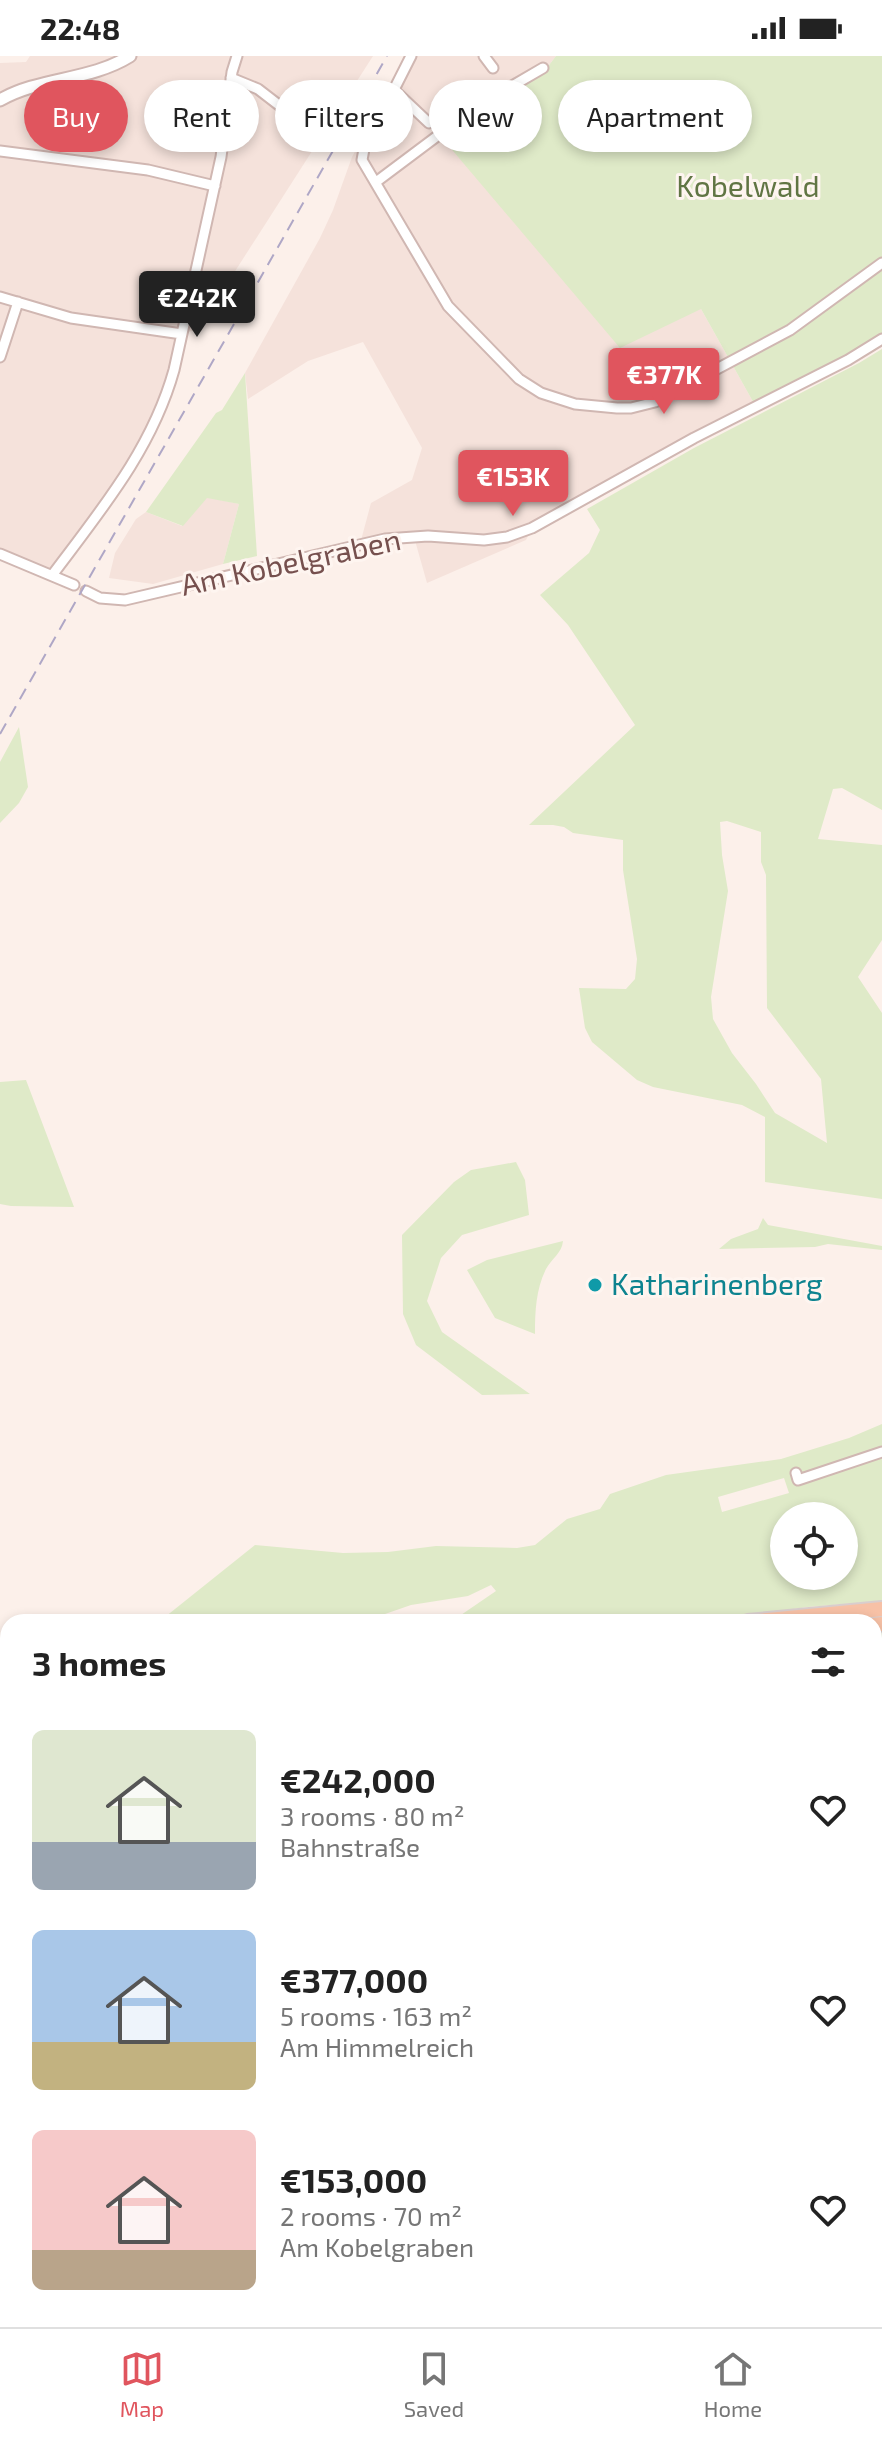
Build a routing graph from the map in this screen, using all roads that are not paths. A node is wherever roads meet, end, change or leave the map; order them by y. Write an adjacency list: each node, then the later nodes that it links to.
1 (130, 56): 9 (street)
2 (237, 56): 7 (street)
3 (411, 56): 8 (street)
4 (484, 56): 5 (street)
5 (493, 68)
6 (543, 68): 15 (street)
7 (231, 78): 10 (street); 16 (street)
8 (399, 80)
9 (0, 100)
10 (275, 102)
11 (413, 108): 12 (street)
12 (429, 123)
13 (0, 151): 16 (street)
14 (363, 152): 15 (street)
15 (376, 182): 17 (street)
16 (215, 186): 20 (street)
17 (882, 263)
18 (0, 297): 19 (street)
19 (18, 302): 20 (street); 22 (street)
20 (182, 334): 24 (street)
21 (882, 339): 26 (street, Am Kobelgraben)
22 (0, 357)
23 (0, 554): 24 (street)
24 (53, 574): 25 (street)
25 (74, 585)
26 (86, 591)
27 (882, 1452): 28 (street)
28 (796, 1473)
29 (882, 1609): 30 (main road)
30 (830, 1614)

